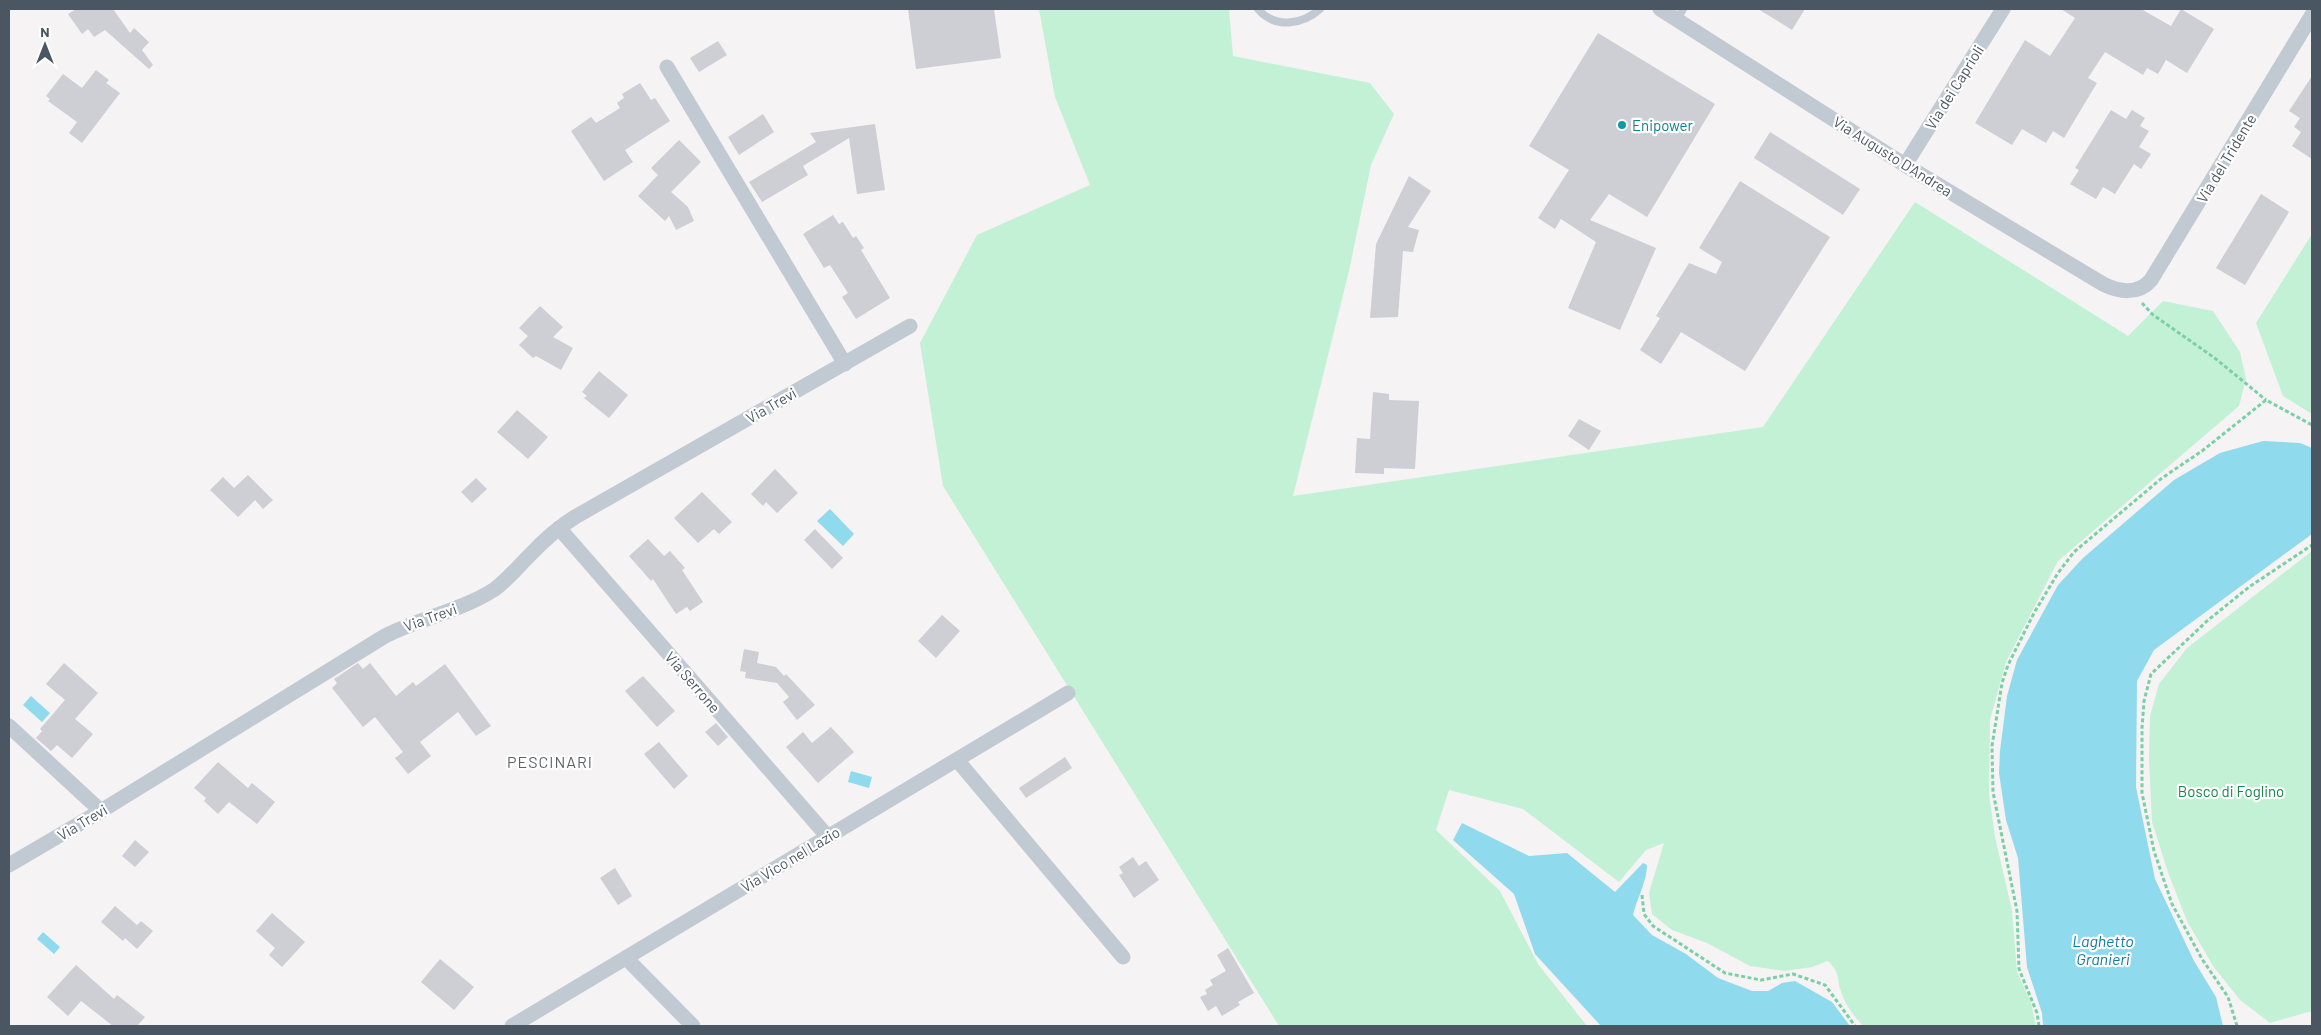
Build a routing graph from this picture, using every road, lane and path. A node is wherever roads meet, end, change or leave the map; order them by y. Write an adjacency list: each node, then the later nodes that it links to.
1 (1258, 9): 2 (lane)
2 (1320, 9)
3 (1660, 9): 5 (street, Via Augusto D'Andrea)
4 (2002, 9): 8 (street, Via dei Caprioli)
5 (1680, 14): 8 (street, Via Augusto D'Andrea)
6 (2312, 15): 9 (street, Via del Tridente)
7 (667, 67): 11 (street)
8 (1906, 165): 9 (street, Via Augusto D'Andrea)
9 (2131, 291): 12 (path)
10 (910, 326): 11 (street, Via Trevi)
11 (845, 364): 14 (street, Via Trevi)
12 (2266, 400): 13 (path); 28 (path)
13 (2312, 425)
14 (559, 528): 19 (street, Via Trevi); 20 (street, Via Serrone)
15 (2312, 545): 29 (path)
16 (1068, 693): 18 (street, Via Vico nel Lazio)
17 (9, 726): 19 (street)
18 (957, 760): 20 (street, Via Vico nel Lazio); 23 (street)
19 (101, 811): 21 (street, Via Trevi)
20 (828, 837): 24 (street, Via Vico nel Lazio)
21 (9, 865)
22 (1642, 895): 27 (path)
23 (1123, 957)
24 (626, 958): 25 (street, Via Vico nel Lazio); 26 (street)
25 (512, 1026)
26 (692, 1026)
27 (1855, 1026)
28 (2039, 1026)
29 (2237, 1026)

